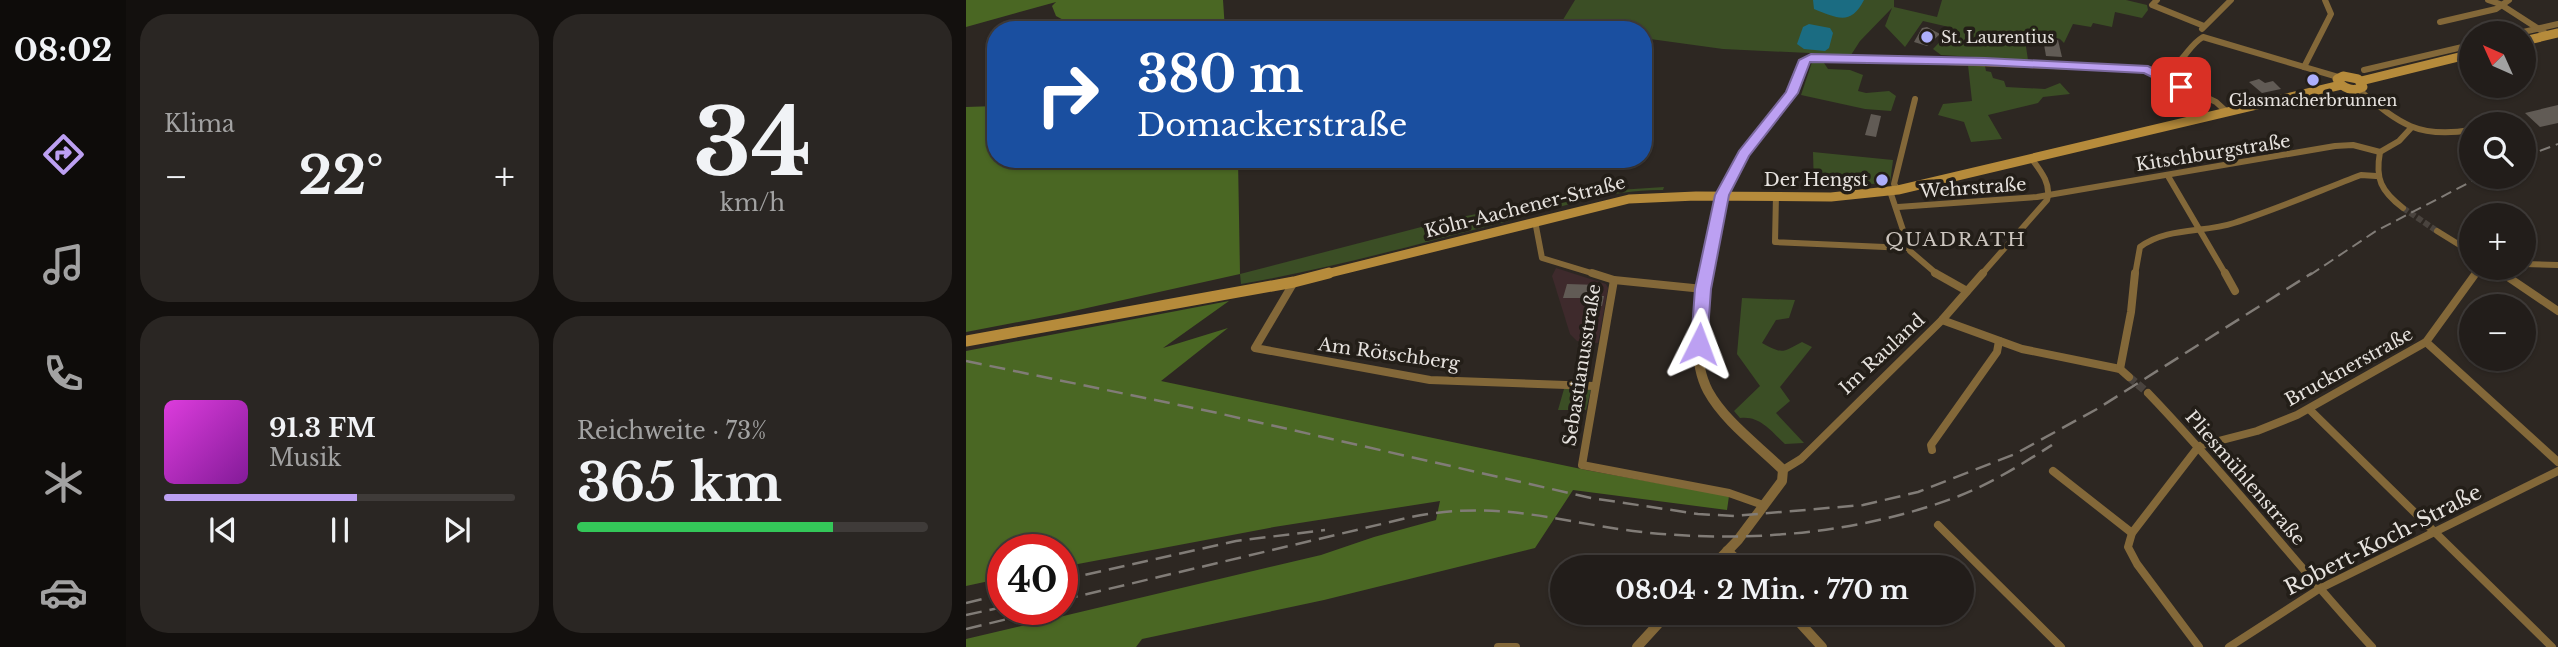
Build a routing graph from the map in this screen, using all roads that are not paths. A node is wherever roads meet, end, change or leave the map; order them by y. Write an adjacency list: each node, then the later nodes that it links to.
1 (2157, 0): 9 (street)
2 (2231, 0): 9 (street)
3 (2325, 0): 17 (street)
4 (2487, 0): 6 (street)
5 (2509, 0): 6 (street)
6 (2500, 4): 7 (street); 10 (street)
7 (2440, 22)
8 (2558, 24): 10 (street)
9 (2204, 26): 13 (street)
10 (2538, 29): 12 (street)
11 (2558, 33): 12 (main road)
12 (2548, 35): 14 (main road)
13 (2203, 37): 17 (street); 19 (street)
14 (2536, 38)
15 (2459, 49): 18 (street)
16 (2459, 56): 18 (main road)
17 (2304, 67): 21 (street)
18 (2394, 68): 20 (street); 22 (main road)
19 (2148, 69): 24 (street); 33 (street)
20 (2364, 70)
21 (2340, 81): 22 (main road); 24 (main road, Köln-Aachener-Straße)
22 (2360, 85): 25 (street)
23 (1915, 99): 31 (street)
24 (2227, 112): 28 (main road, Köln-Aachener-Straße)
25 (2411, 128): 26 (street); 27 (street)
26 (2459, 132)
27 (2380, 152): 29 (street, Kitschburgstraße); 30 (street)
28 (2031, 158): 31 (main road, Köln-Aachener-Straße); 32 (street)
29 (2168, 176): 32 (street, Kitschburgstraße); 38 (street)
30 (2376, 176): 36 (street); 38 (street)
31 (1894, 191): 34 (main road, Köln-Aachener-Straße); 35 (street)
32 (2049, 194): 35 (street, Wehrstraße); 49 (street, Im Rauland)
33 (1722, 195): 34 (main road, Köln-Aachener-Straße); 37 (main road, Köln-Aachener-Straße); 48 (street)
34 (1776, 195): 41 (street)
35 (1898, 207): 41 (street)
36 (2403, 208)
37 (1535, 221): 44 (street, Sebastianusstraße); 47 (main road, Köln-Aachener-Straße)
38 (2200, 228): 50 (street); 56 (street)
39 (2437, 230): 40 (street)
40 (2459, 244)
41 (1907, 248): 49 (street)
42 (2536, 264): 43 (street)
43 (2558, 265)
44 (1614, 280): 48 (street); 58 (street, Sebastianusstraße)
45 (2471, 280): 55 (street, Brucknerstraße)
46 (2512, 280): 51 (street)
47 (1293, 282): 53 (main road, Köln-Aachener-Straße); 58 (street, Am Rötschberg)
48 (1703, 289): 64 (street)
49 (1967, 291): 52 (street, Im Rauland)
50 (2235, 291)
51 (2558, 311)
52 (1942, 320): 54 (street); 64 (street, Im Rauland)
53 (966, 341)
54 (1999, 341): 56 (street); 62 (street)
55 (2426, 342): 60 (street, Brucknerstraße); 63 (street)
56 (2120, 369): 57 (street)
57 (2129, 377)
58 (1594, 386): 67 (street, Sebastianusstraße)
59 (2148, 393): 61 (street, Pliesmühlenstraße)
60 (2309, 409): 61 (street, Brucknerstraße); 69 (street)
61 (2199, 446): 70 (street); 74 (street, Pliesmühlenstraße)
62 (1932, 450)
63 (2558, 463)
64 (1783, 470): 67 (street, Im Rauland)
65 (2053, 471): 70 (street)
66 (2558, 471): 69 (street, Robert-Koch-Straße)
67 (1763, 505): 71 (street, Im Rauland)
68 (1938, 525): 81 (street)
69 (2433, 531): 74 (street, Robert-Koch-Straße); 85 (street)
70 (2132, 533): 82 (street)
71 (1727, 551): 72 (street, Im Rauland); 73 (street)
72 (1723, 555)
73 (1732, 555)
74 (2319, 589): 83 (street, Robert-Koch-Straße); 84 (street, Pliesmühlenstraße)
75 (1658, 625): 79 (street)
76 (1802, 625): 80 (street)
77 (1498, 647): 78 (street)
78 (1516, 647)
79 (1637, 647)
80 (1822, 647)
81 (2061, 647)
82 (2199, 647)
83 (2229, 647)
84 (2372, 647)
85 (2552, 647)

